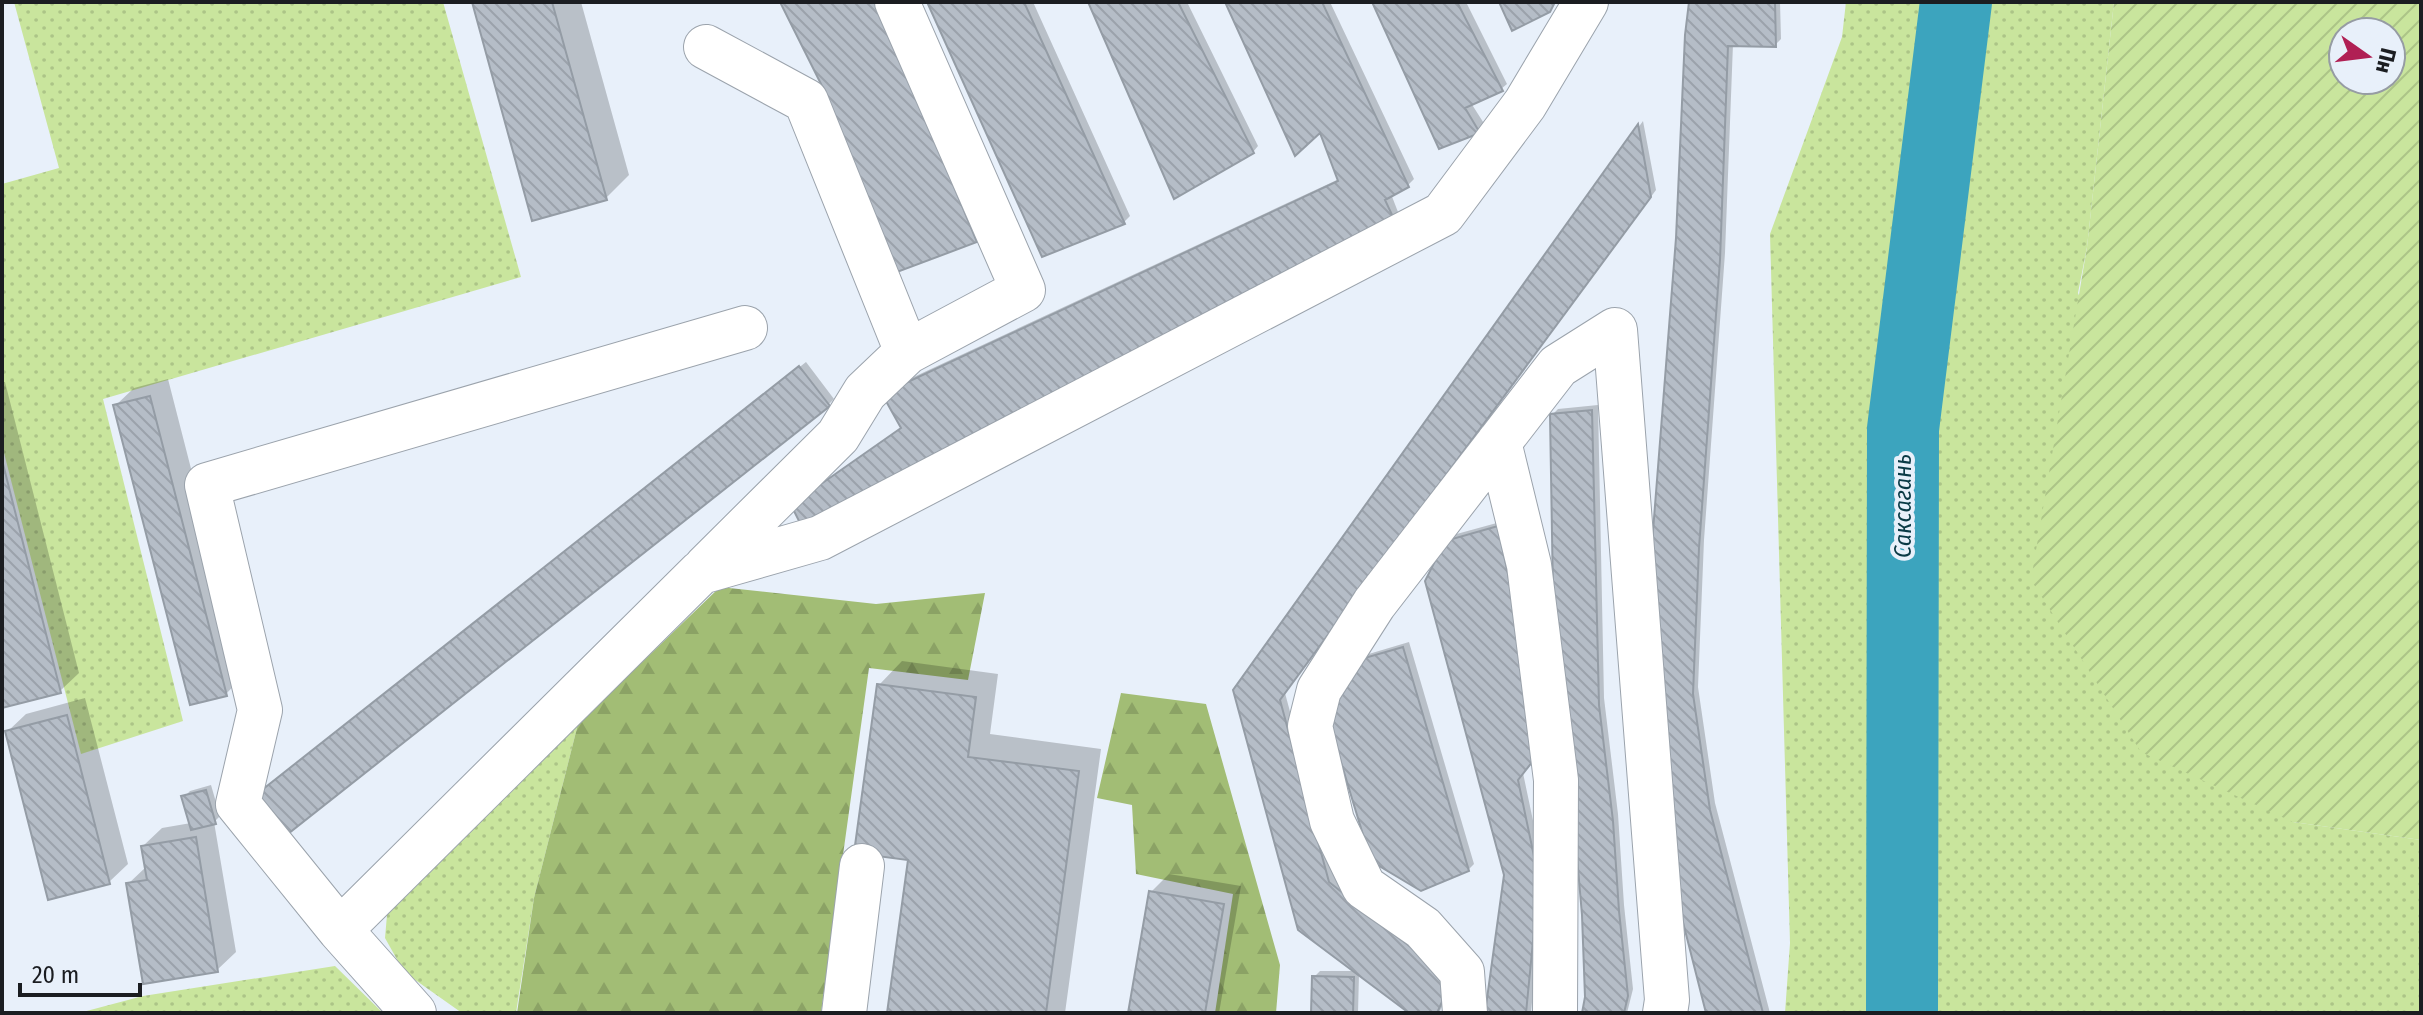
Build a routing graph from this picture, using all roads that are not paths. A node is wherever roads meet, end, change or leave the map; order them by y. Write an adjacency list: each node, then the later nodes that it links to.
1 (897, 2): 5 (lane)
2 (1586, 2): 7 (lane)
3 (706, 47): 5 (lane)
4 (745, 328): 9 (lane)
5 (907, 352): 7 (lane)
6 (1499, 442): 12 (lane); 13 (lane); 14 (lane)
7 (701, 572): 9 (lane)
8 (862, 866): 11 (lane)
9 (340, 930): 10 (lane)
10 (414, 1013)
11 (844, 1013)
12 (1465, 1013)
13 (1555, 1013)
14 (1665, 1013)

